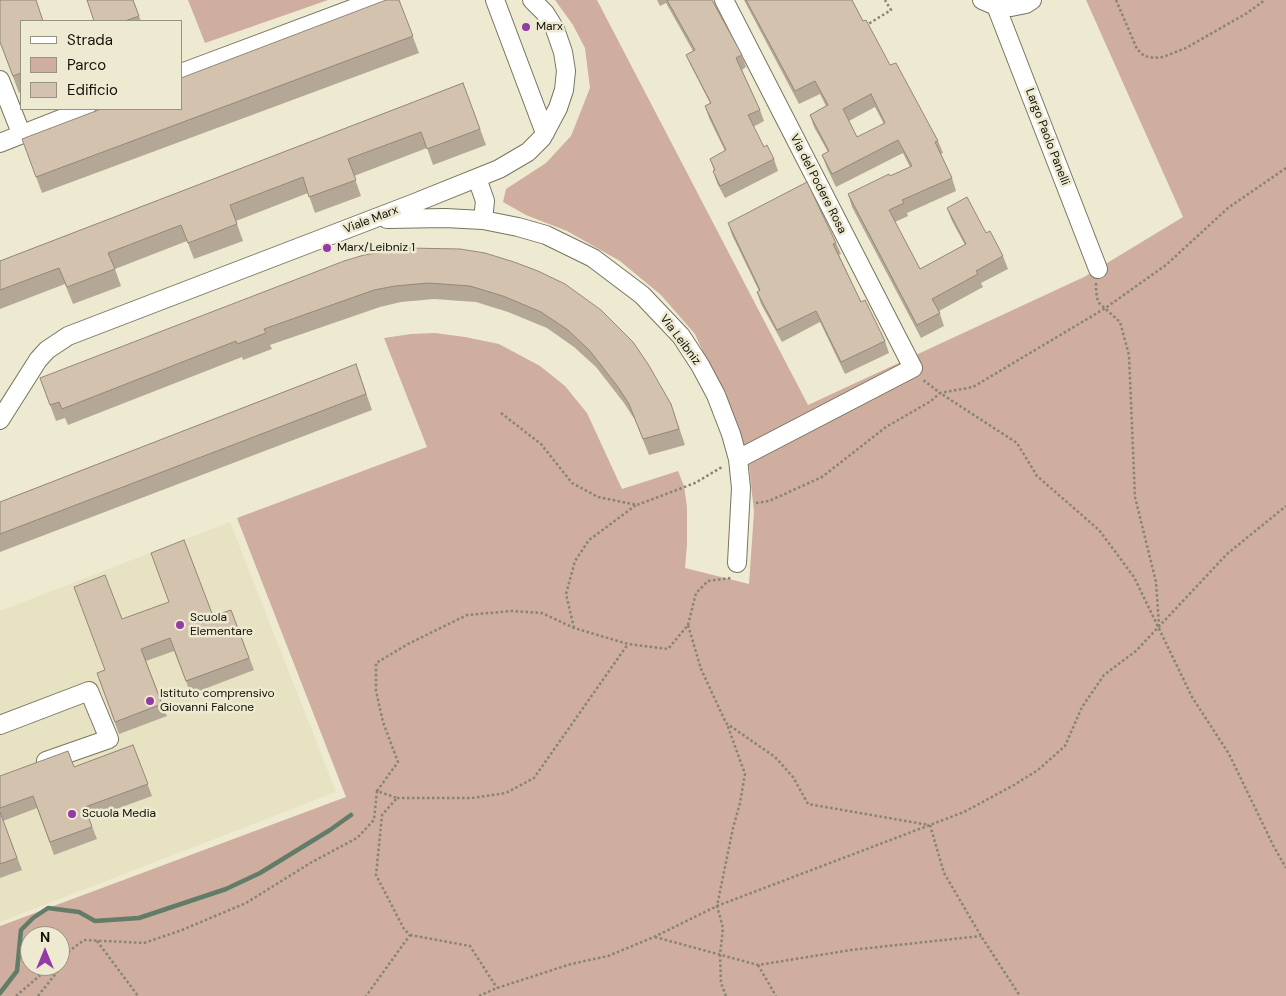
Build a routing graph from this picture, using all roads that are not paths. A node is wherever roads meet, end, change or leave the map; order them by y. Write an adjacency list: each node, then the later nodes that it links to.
1 (376, 0): 7 (street)
2 (495, 0): 11 (street)
3 (532, 0): 11 (street, Viale Marx)
4 (724, 0): 18 (street, Via del Podere Rosa)
5 (1032, 0): 6 (street, Largo Paolo Panelli)
6 (989, 3): 16 (street, Largo Paolo Panelli)
7 (182, 73)
8 (0, 80): 10 (street)
9 (83, 110): 10 (street)
10 (21, 133): 12 (street)
11 (545, 133): 13 (street, Viale Marx)
12 (0, 142)
13 (477, 178): 14 (street, Viale Marx); 15 (street)
14 (371, 220): 15 (street, Via Leibniz); 17 (street, Viale Marx)
15 (483, 220): 18 (street, Via Leibniz)
16 (1098, 268)
17 (0, 420)
18 (738, 459): 19 (street, Via Leibniz)
19 (737, 563)
20 (0, 725): 21 (street)
21 (30, 767)

